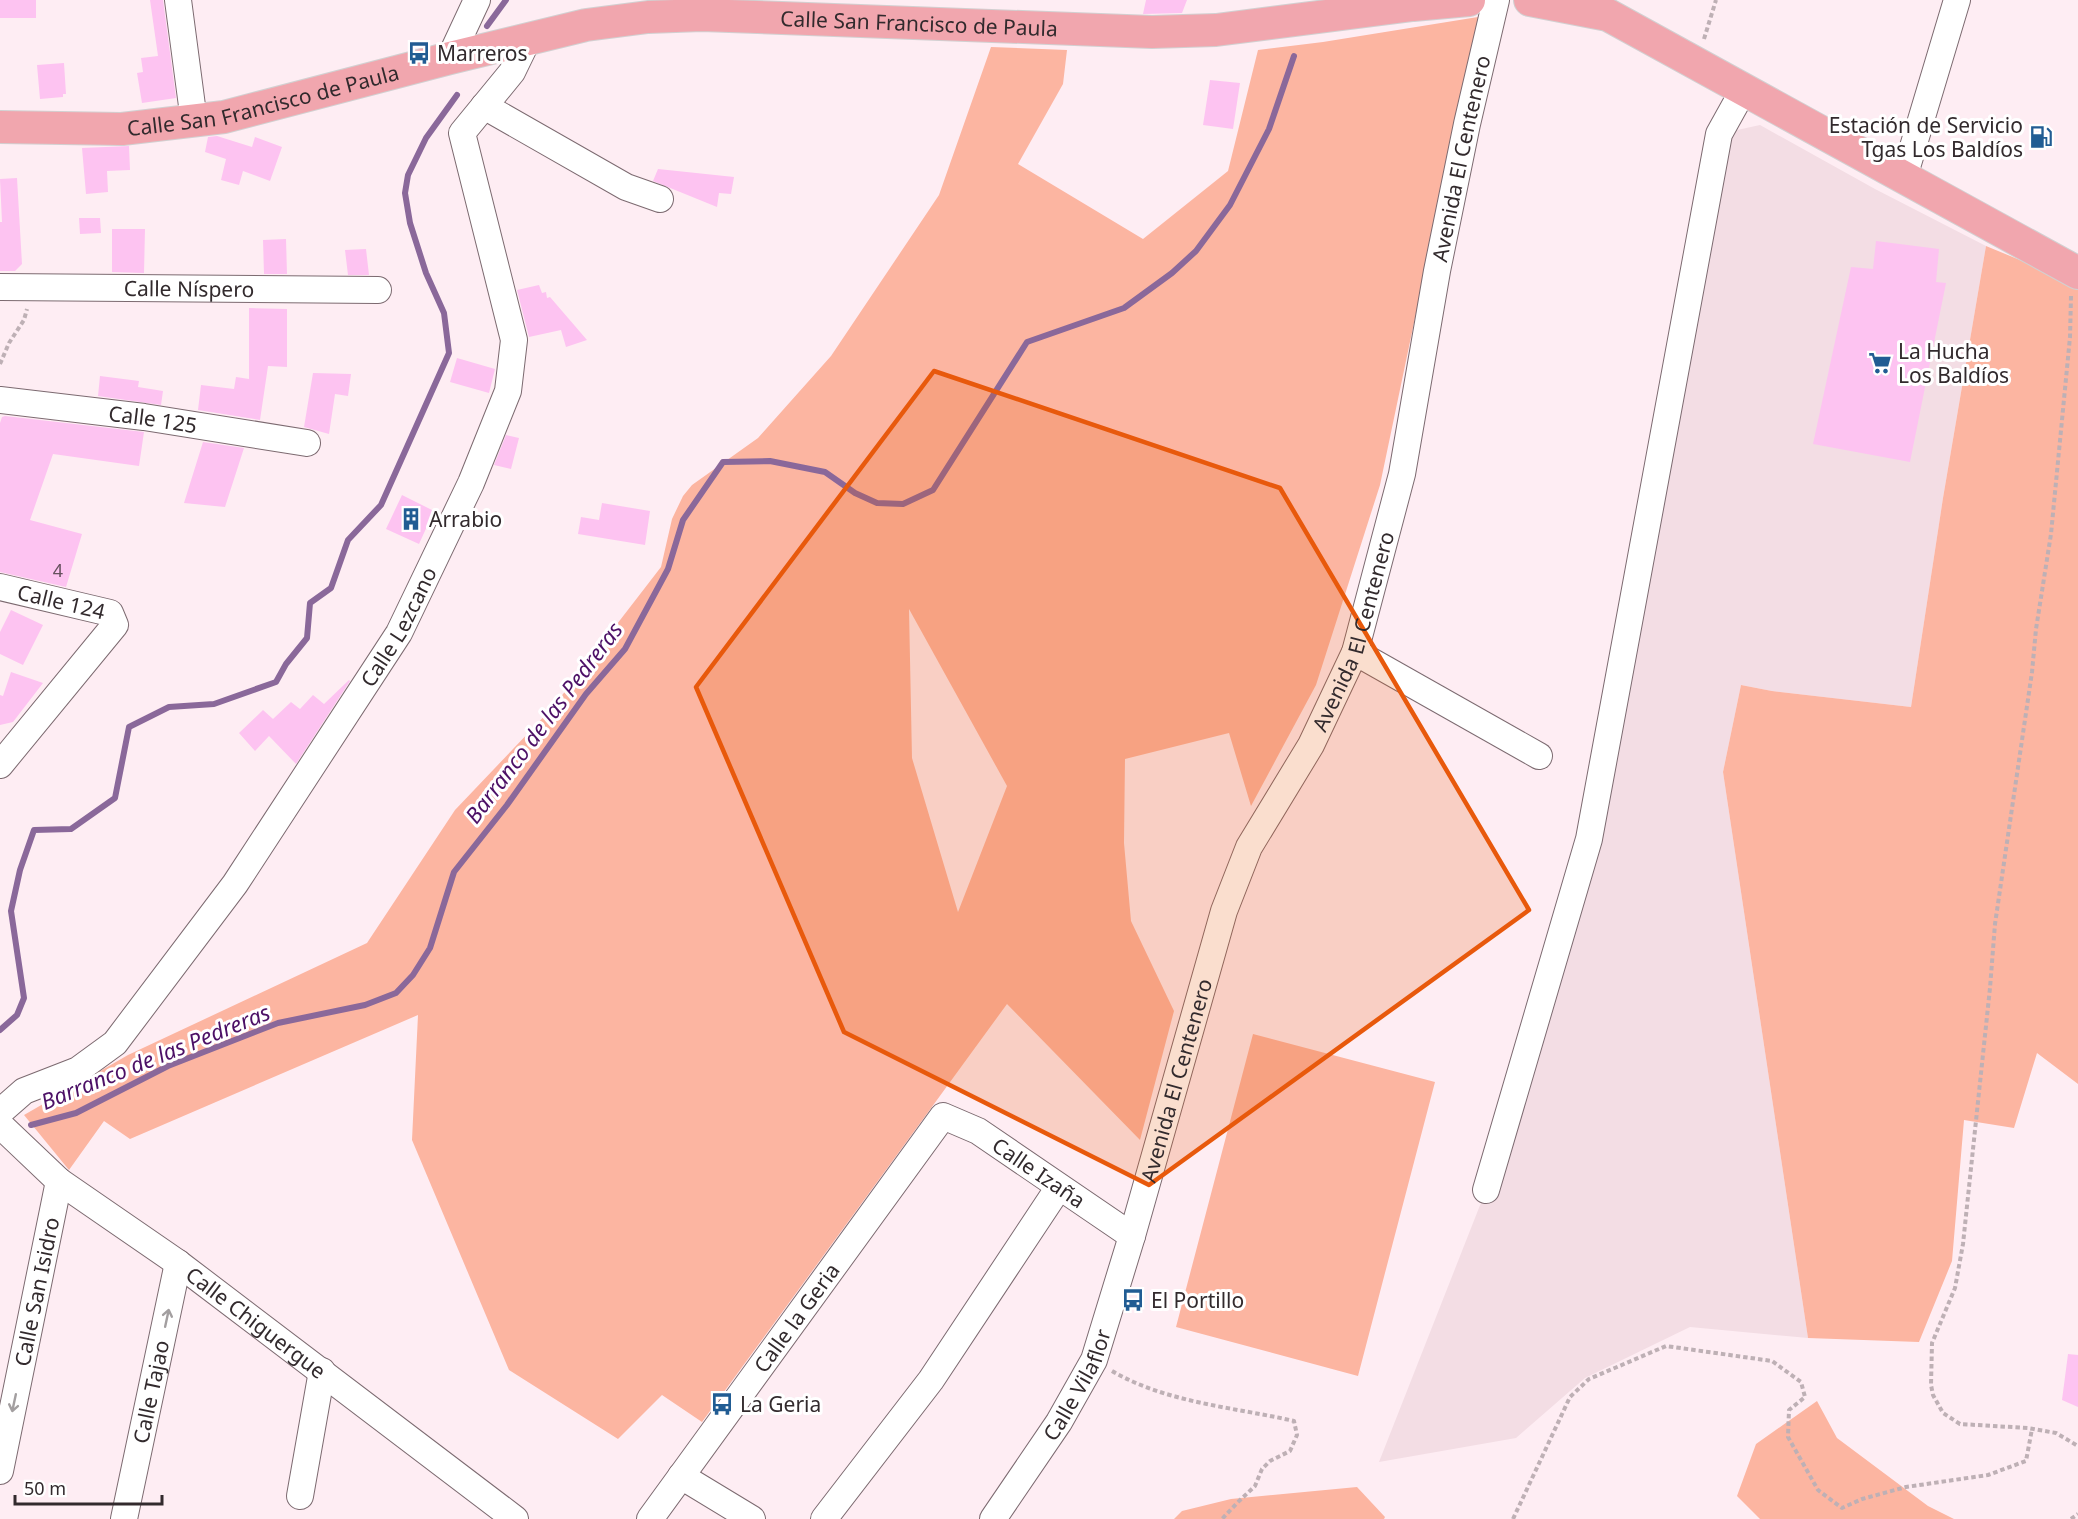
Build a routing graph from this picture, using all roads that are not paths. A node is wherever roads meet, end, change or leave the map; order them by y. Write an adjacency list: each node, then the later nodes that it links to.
1 (178, 0): 11 (street)
2 (477, 0): 8 (street)
3 (1469, 0): 7 (main road, Calle San Francisco de Paula)
4 (1496, 0): 21 (street, Avenida El Centenero)
5 (1530, 0): 9 (main road)
6 (1957, 0): 13 (street)
7 (528, 39): 8 (main road, Calle San Francisco de Paula); 10 (street, Calle Lezcano)
8 (450, 58): 11 (main road, Calle San Francisco de Paula)
9 (1744, 89): 13 (main road); 30 (street)
10 (484, 106): 14 (street); 25 (street, Calle Lezcano)
11 (194, 121): 12 (main road, Calle San Francisco de Paula)
12 (0, 127)
13 (1904, 177): 15 (main road)
14 (660, 199)
15 (2075, 272)
16 (0, 287): 17 (street, Calle Níspero)
17 (378, 290)
18 (0, 400): 19 (street, Calle 125)
19 (307, 443)
20 (0, 586): 22 (street, Calle 124)
21 (1355, 652): 23 (street); 31 (street, Avenida El Centenero)
22 (9, 741): 24 (street)
23 (1539, 756)
24 (0, 765)
25 (0, 1112)
26 (943, 1116): 29 (street, Calle Izaña); 35 (street, Calle la Geria)
27 (0, 1125): 28 (street, Calle Chiguergue)
28 (59, 1181): 32 (street, Calle Chiguergue); 34 (street, Calle San Isidro, one-way to 34)
29 (1059, 1187): 31 (street, Calle Izaña); 41 (street)
30 (1486, 1190)
31 (1132, 1236): 42 (street, Calle Vilaflor)
32 (178, 1263): 33 (street, Calle Chiguergue); 37 (street, Calle Tajao, one-way to 32)
33 (322, 1371): 36 (street); 38 (street, Calle Chiguergue)
34 (0, 1471)
35 (681, 1476): 39 (street, Calle la Geria); 40 (street)
36 (300, 1496)
37 (124, 1519)
38 (515, 1519)
39 (650, 1519)
40 (752, 1519)
41 (824, 1519)
42 (993, 1519)

